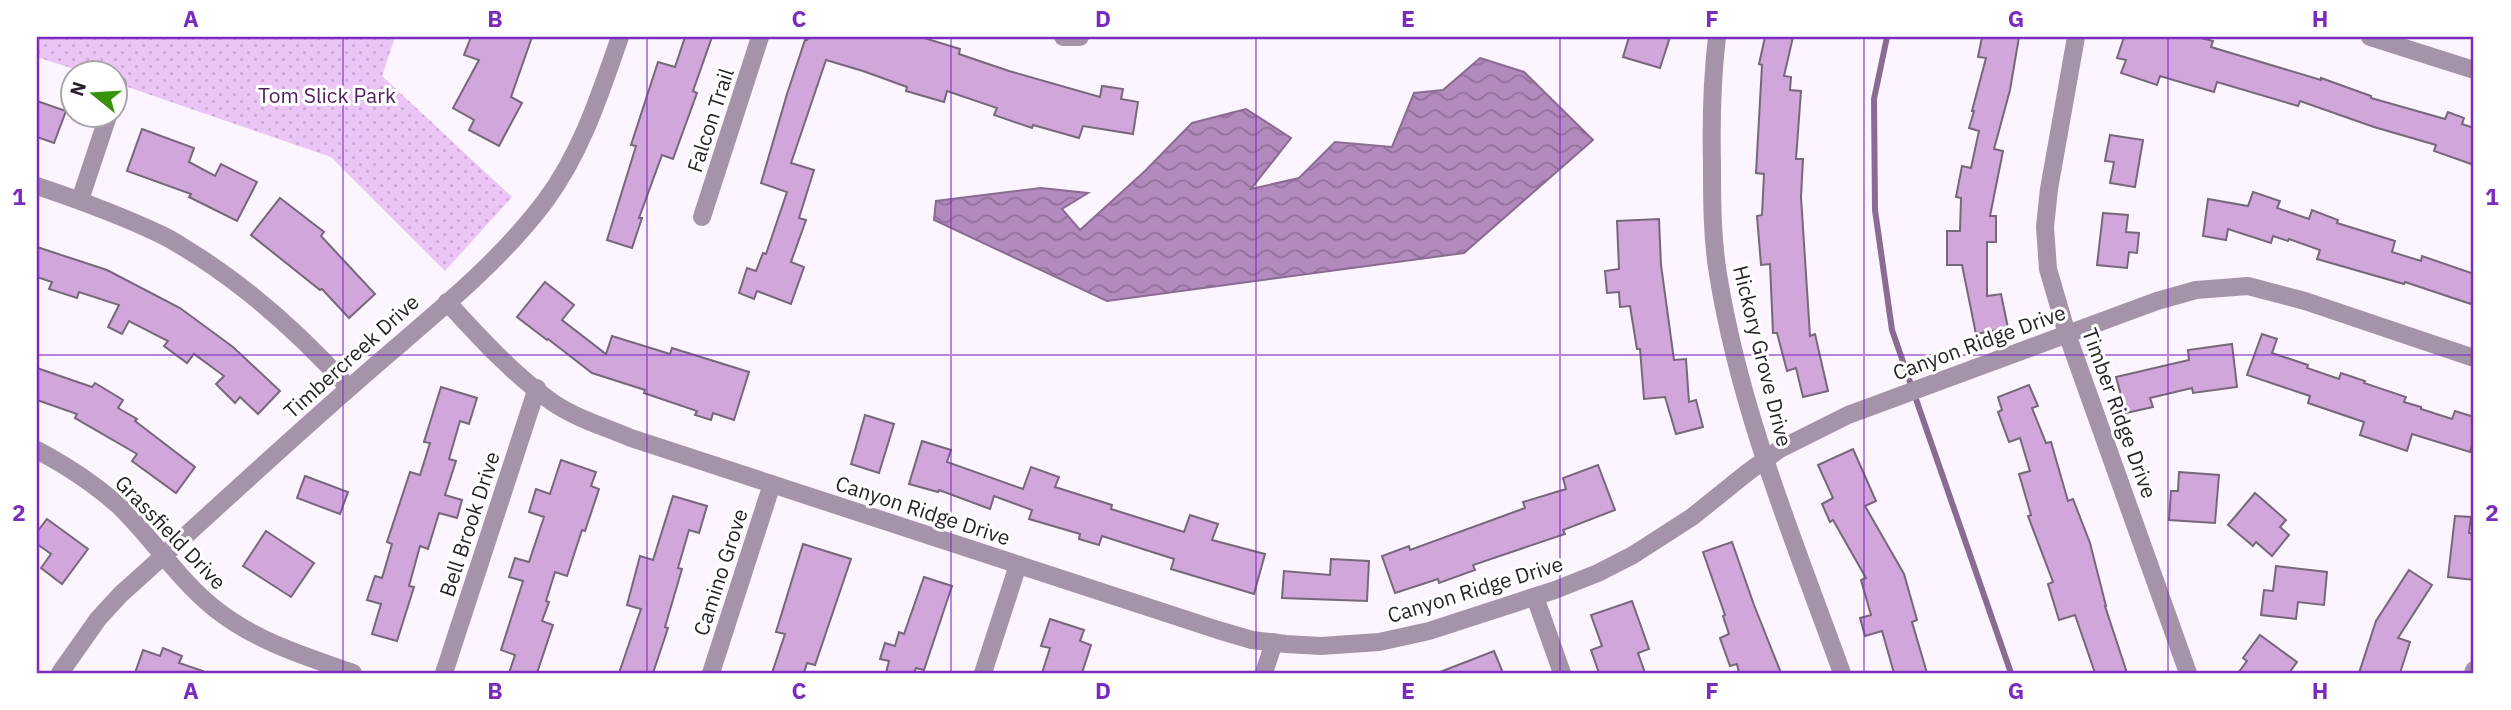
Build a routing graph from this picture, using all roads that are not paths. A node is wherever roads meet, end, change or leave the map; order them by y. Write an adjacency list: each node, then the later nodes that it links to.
1 (620, 37): 13 (street, Timbercreek Drive)
2 (760, 37): 12 (street, Falcon Trail)
3 (1063, 37): 4 (street)
4 (1080, 37)
5 (1717, 37): 19 (street, Hickory Grove Drive)
6 (2076, 37): 14 (street, Timber Ridge Drive)
7 (2370, 37): 8 (street)
8 (2474, 70)
9 (103, 130): 11 (street)
10 (37, 186): 11 (street)
11 (80, 200): 16 (street)
12 (702, 217)
13 (447, 302): 16 (street, Timbercreek Drive); 17 (street, Canyon Ridge Drive)
14 (2067, 334): 15 (street, Canyon Ridge Drive); 19 (street, Canyon Ridge Drive); 33 (street, Timber Ridge Drive)
15 (2474, 358)
16 (349, 388): 21 (street, Timbercreek Drive)
17 (537, 388): 20 (street, Canyon Ridge Drive); 27 (street, Bell Brook Drive)
18 (37, 450): 21 (street, Grassfield Drive)
19 (1766, 459): 23 (street, Canyon Ridge Drive); 32 (street, Hickory Grove Drive)
20 (772, 484): 22 (street, Canyon Ridge Drive); 28 (street, Camino Grove)
21 (164, 556): 25 (street, Timbercreek Drive); 26 (street, Grassfield Drive)
22 (1018, 565): 24 (street, Canyon Ridge Drive); 29 (street)
23 (1535, 597): 24 (street, Canyon Ridge Drive); 31 (street)
24 (1274, 642): 30 (street)
25 (60, 673)
26 (353, 673)
27 (444, 673)
28 (711, 673)
29 (983, 673)
30 (1264, 673)
31 (1562, 673)
32 (1842, 673)
33 (2188, 673)

